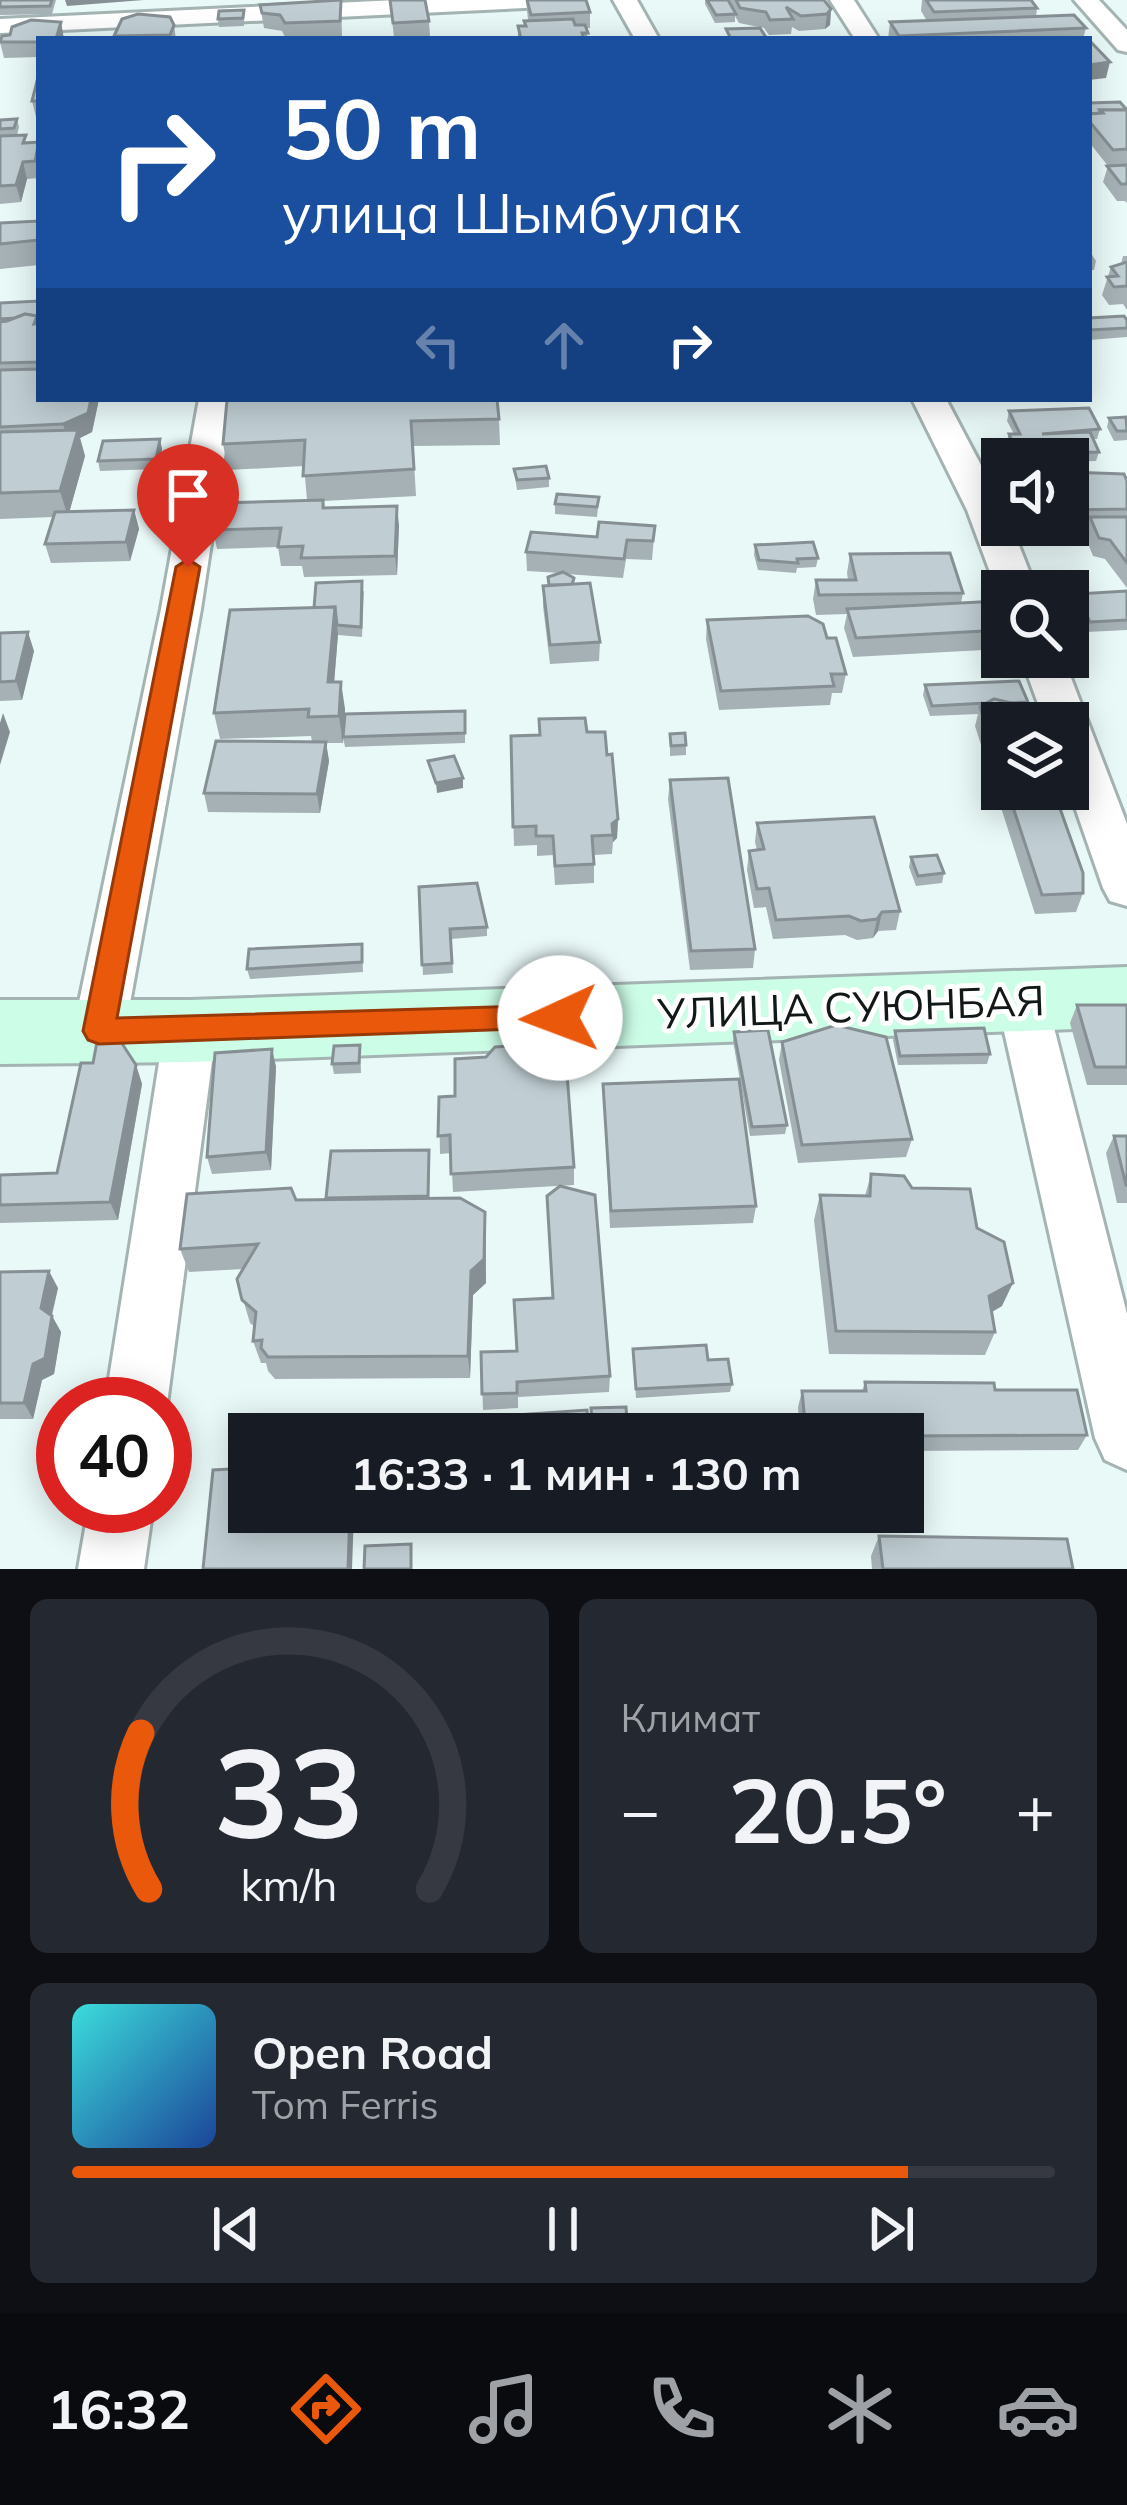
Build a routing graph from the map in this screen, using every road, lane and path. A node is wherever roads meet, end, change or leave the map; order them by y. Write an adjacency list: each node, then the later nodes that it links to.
1 (546, 0): 5 (street)
2 (625, 0): 7 (street)
3 (842, 0): 8 (street)
4 (1086, 0): 9 (street)
5 (199, 18): 6 (street)
6 (0, 26)
7 (645, 36)
8 (866, 36)
9 (1127, 45)
10 (216, 402): 17 (street)
11 (931, 402): 12 (street)
12 (1009, 570)
13 (1089, 782): 14 (street)
14 (1127, 888)
15 (1127, 997): 16 (street, УЛИЦА СУЮНБАЯ)
16 (1022, 1000): 18 (street, УЛИЦА СУЮНБАЯ); 21 (street)
17 (99, 1031): 18 (street, УЛИЦА СУЮНБАЯ); 19 (street, УЛИЦА СУЮНБАЯ)
18 (190, 1031): 20 (street)
19 (0, 1032)
20 (140, 1377)
21 (1127, 1438)
22 (117, 1533): 23 (street)
23 (111, 1569)

